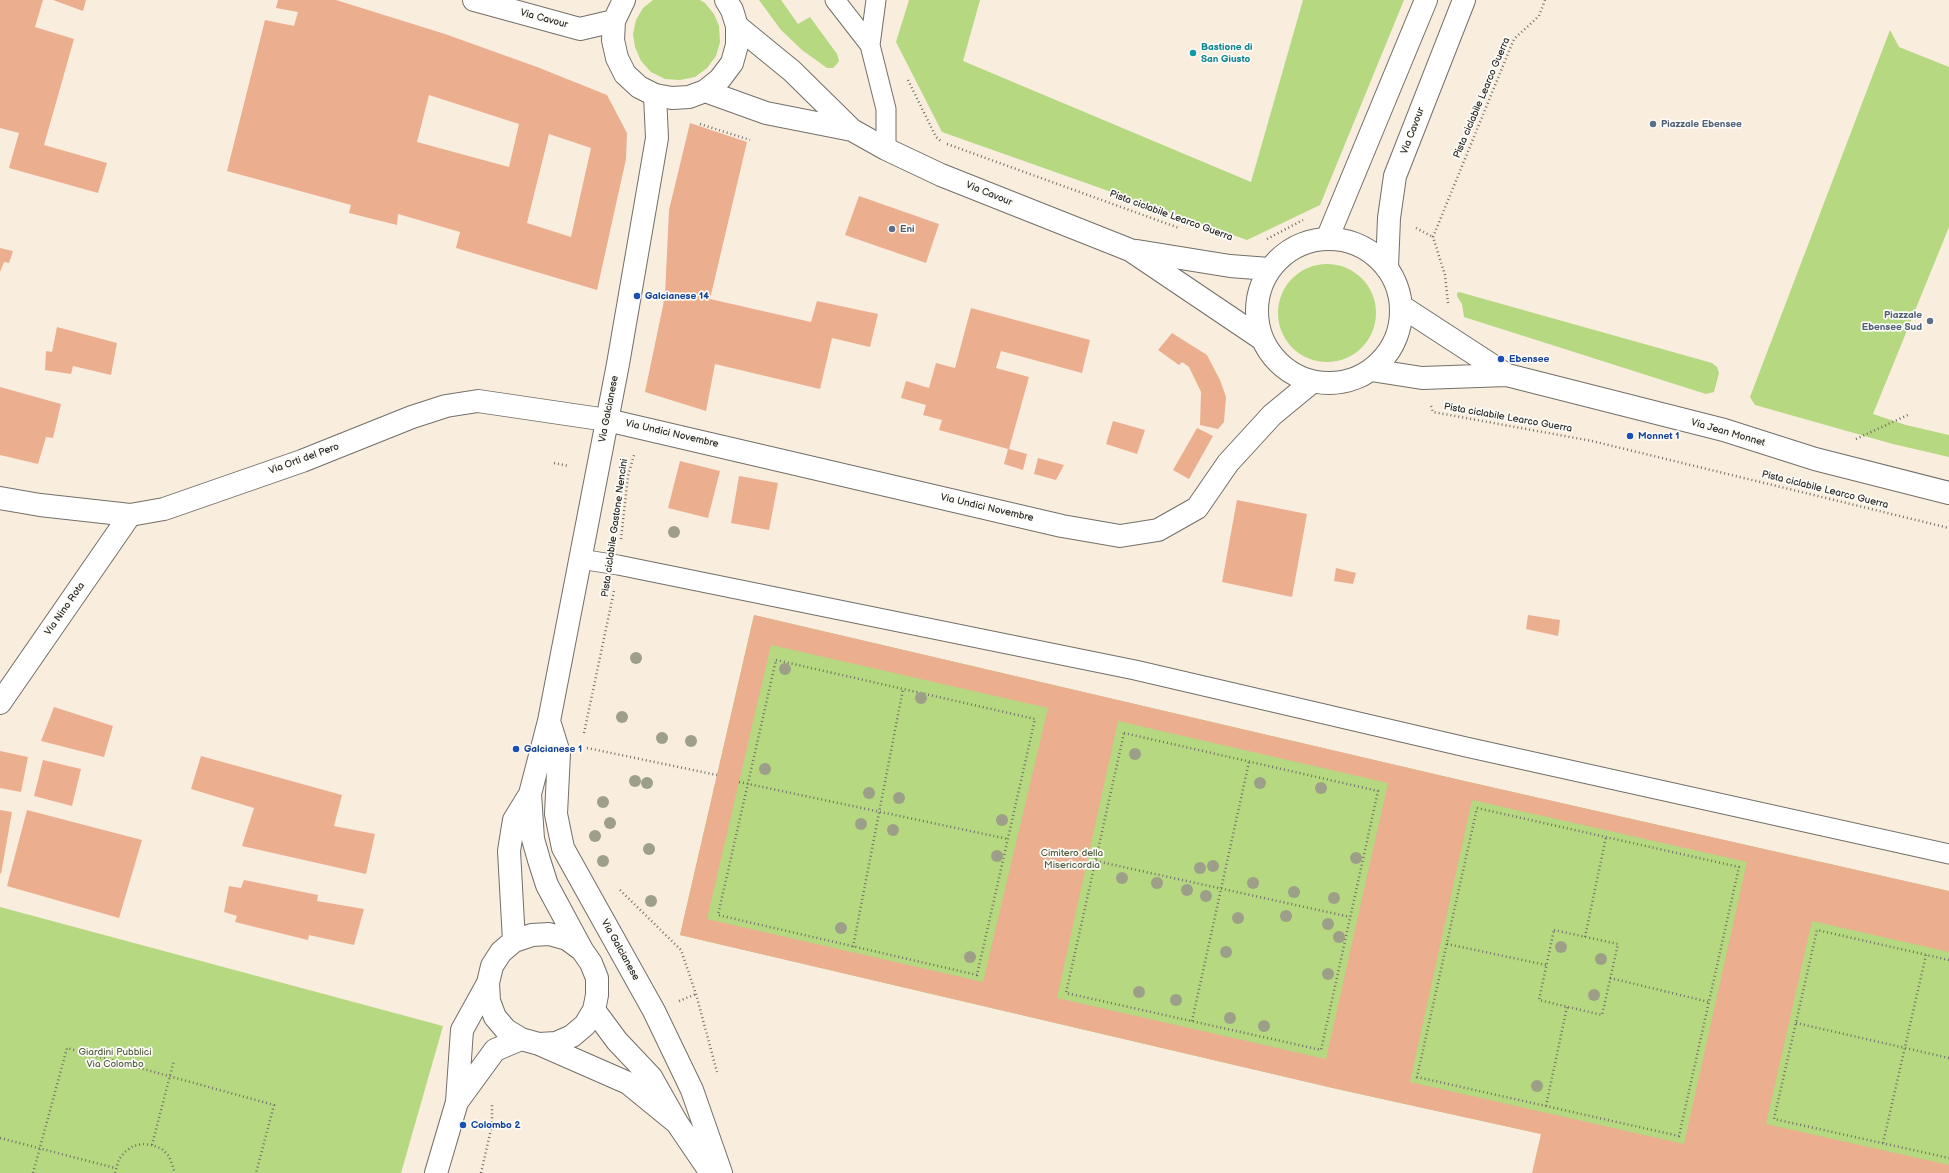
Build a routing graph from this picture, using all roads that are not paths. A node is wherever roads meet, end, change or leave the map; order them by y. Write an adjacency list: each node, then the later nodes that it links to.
1 (474, 0): 8 (street, Via Cavour)
2 (624, 0): 8 (street)
3 (726, 0): 9 (street)
4 (835, 0): 10 (lane)
5 (876, 0): 10 (lane)
6 (1426, 0): 15 (street)
7 (1464, 0): 17 (street, Via Cavour)
8 (614, 21): 12 (street)
9 (737, 26): 11 (street); 13 (street, Via Cavour)
10 (870, 45): 14 (lane)
11 (705, 91): 12 (street); 13 (street, Via Cavour)
12 (655, 95): 24 (street, Via Galcianese)
13 (852, 130): 14 (street, Via Cavour)
14 (886, 149): 16 (street, Via Cavour)
15 (1327, 239): 17 (street, Via Cavour); 18 (street, Via Cavour)
16 (1130, 250): 18 (street, Via Cavour); 20 (street, Via Cavour)
17 (1387, 267): 19 (street, Via Cavour)
18 (1269, 269): 20 (street, Via Cavour)
19 (1401, 306): 21 (street, Via Cavour); 22 (street, Via Jean Monnet)
20 (1262, 339): 23 (street, Via Cavour)
21 (1371, 370): 22 (street, Via Jean Monnet); 23 (street, Via Cavour)
22 (1507, 375): 25 (street, Via Jean Monnet)
23 (1312, 382): 24 (street, Via Undici Novembre)
24 (607, 420): 27 (street, Via Orti del Pero); 28 (street, Via Galcianese)
25 (1949, 492)
26 (0, 498): 27 (street, Via Orti del Pero)
27 (130, 515): 29 (street, Via Nino Rota)
28 (580, 559): 30 (street, Via Galcianese); 32 (lane)
29 (0, 703)
30 (549, 721): 31 (street, Via Galcianese); 42 (street, Via Galcianese)
31 (530, 794): 33 (street, Via Galcianese); 34 (street, Via Galcianese)
32 (1949, 854)
33 (514, 941): 34 (street, Via Galcianese); 35 (street, Via Galcianese)
34 (582, 950): 36 (street, Via Galcianese)
35 (488, 983): 37 (street, Via Galcianese); 38 (street)
36 (594, 1010): 37 (street, Via Galcianese); 39 (street, Via Galcianese)
37 (530, 1042): 38 (street); 39 (street, Via Galcianese)
38 (457, 1102): 40 (street)
39 (677, 1123): 41 (street, Via Galcianese)
40 (436, 1173)
41 (711, 1173)
42 (721, 1173)

